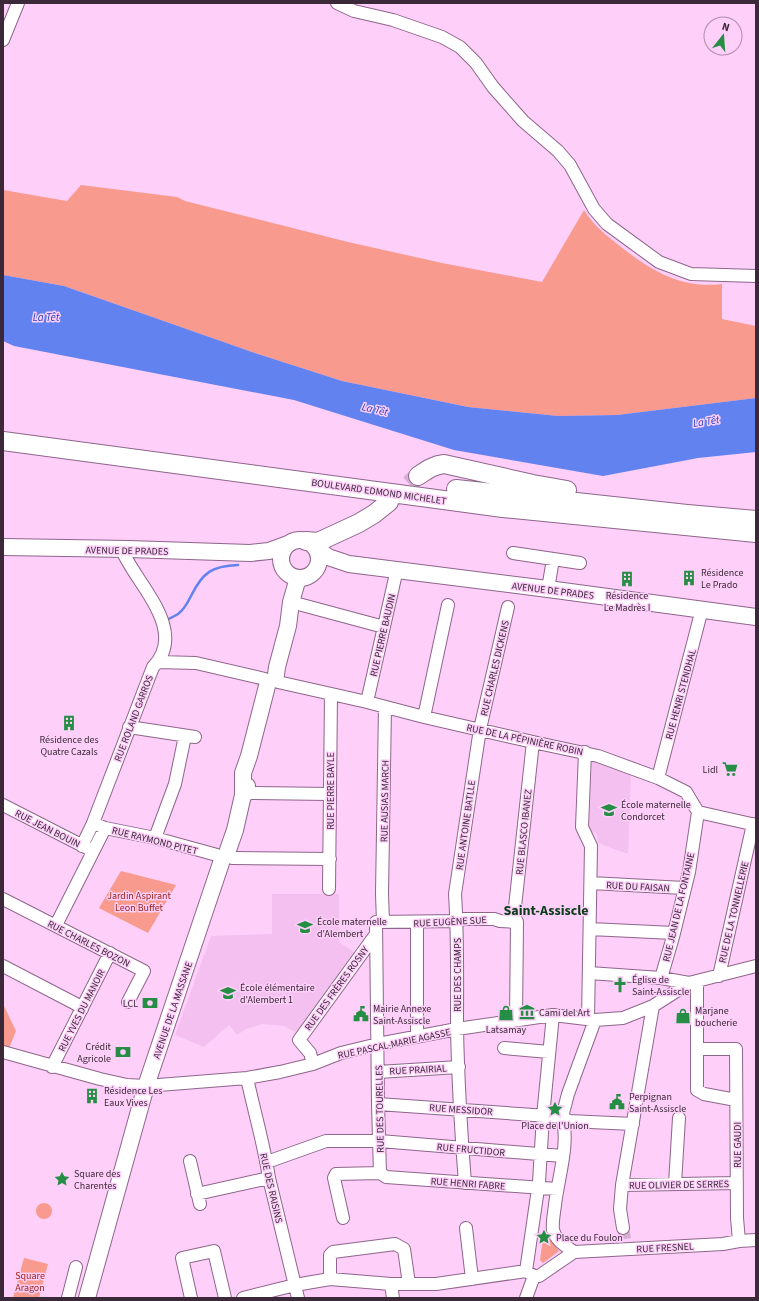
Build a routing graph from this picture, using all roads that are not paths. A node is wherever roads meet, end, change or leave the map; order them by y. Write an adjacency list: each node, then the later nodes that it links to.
1 (18, 3): 3 (street)
2 (337, 3): 4 (street)
3 (3, 40)
4 (756, 276)
5 (3, 430): 8 (highway, BOULEVARD EDMOND MICHELET)
6 (3, 441): 10 (highway, BOULEVARD EDMOND MICHELET)
7 (418, 476): 8 (highway)
8 (565, 496): 11 (highway); 12 (highway, BOULEVARD EDMOND MICHELET)
9 (389, 502): 16 (highway)
10 (504, 508): 13 (highway, BOULEVARD EDMOND MICHELET); 14 (highway)
11 (756, 514)
12 (756, 520)
13 (756, 534)
14 (756, 542)
15 (288, 544): 16 (main road); 19 (main road, AVENUE DE PRADES); 22 (main road)
16 (311, 545): 24 (main road, AVENUE DE PRADES); 25 (main road)
17 (3, 547): 18 (main road, AVENUE DE PRADES)
18 (122, 550): 19 (main road, AVENUE DE PRADES); 35 (street, RUE ROLAND GARROS)
19 (250, 553): 22 (main road, AVENUE DE PRADES)
20 (513, 553): 21 (street)
21 (553, 559): 23 (street); 28 (street)
22 (282, 563): 27 (main road)
23 (580, 563)
24 (349, 564): 25 (main road, AVENUE DE PRADES); 26 (main road, AVENUE DE PRADES)
25 (316, 569): 27 (main road)
26 (397, 569): 28 (main road, AVENUE DE PRADES); 34 (street, RUE PIERRE BAUDIN)
27 (298, 578): 29 (main road, AVENUE DE LA MASSANE)
28 (548, 589): 32 (main road, AVENUE DE PRADES)
29 (291, 602): 34 (street); 36 (main road, AVENUE DE LA MASSANE)
30 (448, 605): 40 (street)
31 (508, 607): 42 (street, RUE CHARLES DICKENS)
32 (702, 609): 33 (main road, AVENUE DE PRADES); 45 (street, RUE HENRI STENDHAL)
33 (756, 617)
34 (384, 627): 38 (street, RUE PIERRE BAUDIN)
35 (158, 662): 36 (street, RUE DE LA PÉPINIÈRE ROBIN); 41 (street, RUE ROLAND GARROS)
36 (272, 680): 37 (street, RUE DE LA PÉPINIÈRE ROBIN); 47 (main road, AVENUE DE LA MASSANE)
37 (331, 694): 38 (street, RUE DE LA PÉPINIÈRE ROBIN); 46 (street, RUE PIERRE BAYLE)
38 (367, 702): 39 (street, RUE DE LA PÉPINIÈRE ROBIN)
39 (385, 707): 40 (street, RUE DE LA PÉPINIÈRE ROBIN); 62 (street, RUE AUSIAS MARCH)
40 (424, 717): 42 (street, RUE DE LA PÉPINIÈRE ROBIN)
41 (129, 727): 50 (street, RUE ROLAND GARROS); 53 (street)
42 (480, 729): 43 (street, RUE DE LA PÉPINIÈRE ROBIN); 64 (street, RUE ANTOINE BATLLE)
43 (533, 742): 44 (street, RUE DE LA PÉPINIÈRE ROBIN); 65 (street, RUE BLASCO IBANEZ)
44 (585, 752): 45 (street, RUE DE LA PÉPINIÈRE ROBIN); 58 (street)
45 (658, 778): 49 (street, RUE DE LA PÉPINIÈRE ROBIN)
46 (330, 794): 47 (street); 57 (street, RUE PIERRE BAYLE)
47 (243, 796): 56 (main road, AVENUE DE LA MASSANE)
48 (3, 805): 54 (street, RUE JEAN BOUIN)
49 (698, 812): 51 (street); 59 (street, RUE JEAN DE LA FONTAINE)
50 (93, 823): 52 (street, RUE RAYMOND PITET); 54 (street, RUE ROLAND GARROS)
51 (754, 825): 74 (street, RUE DE LA TONNELLERIE)
52 (105, 828): 53 (street, RUE RAYMOND PITET); 55 (street)
53 (155, 838): 56 (street, RUE RAYMOND PITET)
54 (82, 846): 55 (street, RUE JEAN BOUIN)
55 (94, 852): 66 (street)
56 (225, 857): 57 (street, RUE RAYMOND PITET); 95 (main road, AVENUE DE LA MASSANE)
57 (330, 859): 60 (street, RUE PIERRE BAYLE)
58 (591, 883): 59 (street, RUE DU FAISAN); 67 (street)
59 (684, 888): 68 (street, RUE JEAN DE LA FONTAINE)
60 (329, 889)
61 (3, 899): 66 (street, RUE CHARLES BOZON)
62 (383, 922): 63 (street, RUE EUGÈNE SUE); 69 (street)
63 (417, 922): 64 (street, RUE EUGÈNE SUE); 84 (street)
64 (457, 922): 65 (street, RUE EUGÈNE SUE); 83 (street, RUE DES CHAMPS)
65 (517, 922): 81 (street, RUE BLASCO IBANEZ)
66 (56, 925): 70 (street, RUE CHARLES BOZON)
67 (590, 929): 68 (street); 73 (street)
68 (674, 933): 75 (street, RUE JEAN DE LA FONTAINE)
69 (376, 934): 85 (street, RUE DES TOURELLES); 90 (street, RUE DES FRÈRES ROSNY)
70 (110, 953): 77 (street, RUE CHARLES BOZON); 79 (street, RUE YVES DU MANOIR)
71 (3, 966): 79 (street)
72 (756, 966): 74 (street, RUE PASCAL-MARIE AGASSE)
73 (588, 973): 75 (street); 82 (street)
74 (719, 976): 76 (street, RUE PASCAL-MARIE AGASSE)
75 (660, 978): 76 (street)
76 (693, 982): 78 (street, RUE PASCAL-MARIE AGASSE); 87 (street)
77 (128, 1002)
78 (653, 1006): 82 (street, RUE PASCAL-MARIE AGASSE); 102 (street)
79 (82, 1009): 91 (street, RUE YVES DU MANOIR)
80 (553, 1015): 81 (street, RUE PASCAL-MARIE AGASSE); 82 (street, RUE PASCAL-MARIE AGASSE); 89 (street)
81 (516, 1020): 83 (street, RUE PASCAL-MARIE AGASSE)
82 (591, 1020): 100 (street)
83 (457, 1029): 84 (street, RUE PASCAL-MARIE AGASSE); 92 (street, RUE DES CHAMPS)
84 (417, 1037): 85 (street, RUE PASCAL-MARIE AGASSE)
85 (378, 1044): 90 (street, RUE PASCAL-MARIE AGASSE); 93 (street, RUE DES TOURELLES)
86 (504, 1048): 89 (street)
87 (697, 1049): 96 (street); 96 (street, RUE GAUDI)
88 (3, 1052): 91 (street, RUE PASCAL-MARIE AGASSE)
89 (549, 1052): 99 (street)
90 (313, 1064): 94 (street, RUE PASCAL-MARIE AGASSE)
91 (52, 1067): 95 (street, RUE PASCAL-MARIE AGASSE)
92 (459, 1067): 93 (street, RUE PRAIRIAL); 98 (street, RUE DES CHAMPS)
93 (378, 1072): 97 (street, RUE DES TOURELLES)
94 (247, 1078): 95 (street, RUE PASCAL-MARIE AGASSE); 108 (street, RUE DES RAISINS)
95 (146, 1086): 116 (main road, AVENUE DE LA MASSANE)
96 (736, 1100): 112 (street, RUE GAUDI)
97 (378, 1104): 98 (street, RUE MESSIDOR); 103 (street, RUE DES TOURELLES)
98 (461, 1109): 99 (street, RUE MESSIDOR); 104 (street, RUE DES CHAMPS)
99 (543, 1116): 100 (street); 105 (street)
100 (562, 1117): 102 (street); 106 (street)
101 (679, 1118): 113 (street)
102 (633, 1124): 114 (street)
103 (380, 1141): 104 (street, RUE FRUCTIDOR); 108 (street, RUE FRUCTIDOR); 109 (street, RUE DES TOURELLES)
104 (462, 1148): 105 (street, RUE FRUCTIDOR); 111 (street, RUE DES CHAMPS)
105 (540, 1155): 106 (street, RUE FRUCTIDOR); 115 (street)
106 (563, 1156): 117 (street)
107 (190, 1161): 110 (street)
108 (267, 1162): 110 (street, RUE DES RAISINS)
109 (380, 1173): 111 (street, RUE HENRI FABRE); 118 (street, RUE HENRI FABRE)
110 (269, 1178): 131 (street, RUE DES RAISINS)
111 (465, 1183): 115 (street, RUE HENRI FABRE)
112 (737, 1183): 113 (street, RUE OLIVIER DE SERRES); 123 (street, RUE GAUDI)
113 (675, 1184): 114 (street, RUE OLIVIER DE SERRES)
114 (622, 1185): 120 (street)
115 (538, 1188): 117 (street, RUE HENRI FABRE); 126 (street)
116 (118, 1189): 122 (main road); 133 (main road)
117 (557, 1189): 124 (street)
118 (343, 1218)
119 (466, 1228): 128 (street)
120 (625, 1239): 123 (street, RUE FRESNEL); 124 (street, RUE FRESNEL)
121 (756, 1240): 123 (street, RUE FRESNEL)
122 (111, 1241): 134 (street); 135 (main road)
123 (739, 1241)
124 (574, 1252): 126 (street)
125 (76, 1267): 132 (street)
126 (530, 1273): 128 (street); 141 (street)
127 (330, 1279): 129 (street); 130 (street); 131 (street)
128 (472, 1279): 130 (street)
129 (391, 1284): 130 (street); 140 (street)
130 (409, 1284)
131 (295, 1285): 138 (street); 139 (street, RUE DES RAISINS)
132 (68, 1298)
133 (86, 1298)
134 (93, 1298)
135 (96, 1298)
136 (191, 1298): 137 (street)
137 (225, 1298)
138 (243, 1298)
139 (298, 1298)
140 (393, 1298)
141 (526, 1298)

